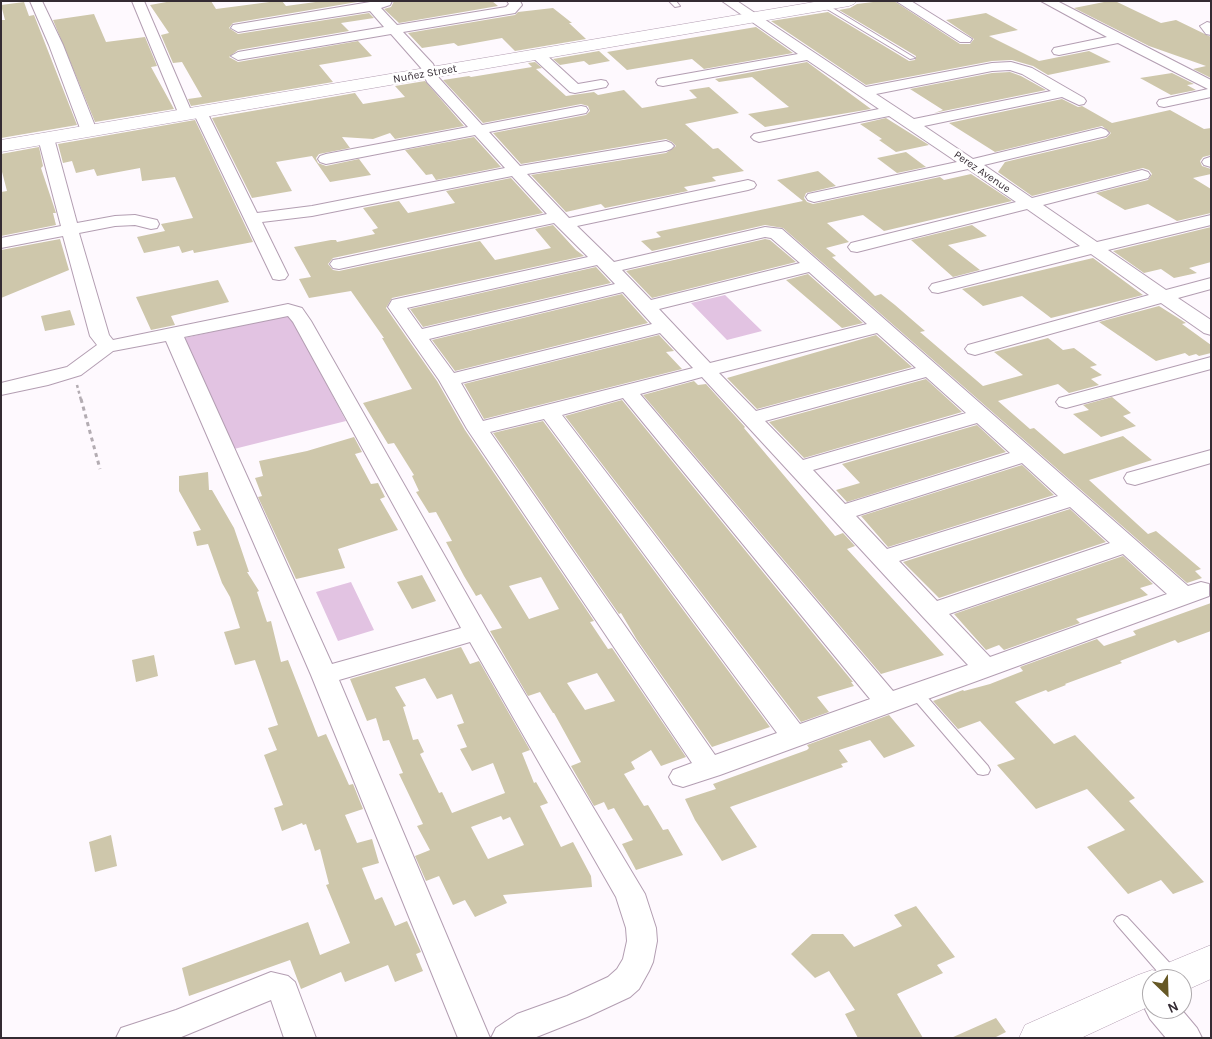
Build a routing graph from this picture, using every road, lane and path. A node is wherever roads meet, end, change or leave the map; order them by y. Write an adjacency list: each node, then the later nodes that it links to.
1 (36, 1): 37 (street)
2 (138, 1): 34 (street)
3 (386, 1): 10 (street)
4 (513, 1): 14 (street)
5 (728, 1): 11 (street, Perez Avenue)
6 (849, 1): 9 (street, Nuñez Street)
7 (902, 1): 17 (street)
8 (1047, 1): 16 (street)
9 (824, 6): 11 (street, Nuñez Street); 22 (lane)
10 (373, 7): 13 (street); 14 (street)
11 (750, 18): 19 (street, Nuñez Street); 21 (street, Perez Avenue)
12 (1211, 26): 15 (street)
13 (238, 28)
14 (394, 29): 20 (street); 23 (street)
15 (1211, 30)
16 (1118, 38): 18 (street); 26 (street)
17 (965, 39)
18 (1059, 51)
19 (537, 54): 23 (street, Nuñez Street); 25 (street)
20 (238, 56)
21 (809, 56): 24 (street); 27 (street, Perez Avenue)
22 (912, 58)
23 (430, 73): 34 (street, Nuñez Street); 36 (street)
24 (663, 82)
25 (601, 84)
26 (1211, 86)
27 (862, 92): 28 (street); 33 (street, Perez Avenue)
28 (1065, 92): 30 (street); 35 (street)
29 (1211, 93): 31 (street)
30 (1079, 100)
31 (1164, 103)
32 (581, 110): 36 (street)
33 (891, 111): 35 (street, Perez Avenue); 39 (street)
34 (193, 113): 37 (street, Nuñez Street); 61 (street)
35 (912, 124): 44 (street, Perez Avenue)
36 (478, 129): 43 (street); 45 (street)
37 (89, 131): 40 (street, Nuñez Street)
38 (1102, 133): 44 (street)
39 (759, 137)
40 (46, 138): 41 (street, Nuñez Street); 54 (street)
41 (1, 146)
42 (666, 146): 45 (street)
43 (326, 159)
44 (970, 164): 48 (street); 49 (street, Perez Avenue)
45 (516, 171): 50 (street); 52 (street)
46 (1142, 175): 49 (street)
47 (748, 185): 52 (street)
48 (814, 197)
49 (1029, 203): 56 (street); 57 (street, Perez Avenue)
50 (258, 218)
51 (1211, 220): 57 (street)
52 (561, 221): 58 (street); 59 (street)
53 (150, 224): 54 (street)
54 (70, 230): 55 (street); 72 (street)
55 (1, 243)
56 (858, 247)
57 (1093, 248): 64 (street); 65 (street, Perez Avenue)
58 (340, 264)
59 (606, 264): 60 (street); 63 (street); 71 (street)
60 (814, 265): 66 (street); 68 (street)
61 (279, 274)
62 (1211, 283): 65 (street)
63 (627, 286): 66 (street); 71 (street)
64 (938, 288)
65 (1164, 296): 69 (street, Perez Avenue); 73 (street)
66 (646, 307): 67 (street)
67 (665, 326): 75 (street); 78 (street)
68 (882, 326): 75 (street); 76 (street)
69 (1211, 329)
70 (173, 334): 72 (street); 96 (street); 98 (street)
71 (417, 336): 78 (street)
72 (108, 346): 77 (street)
73 (975, 349)
74 (1211, 363): 81 (street)
75 (706, 370): 80 (street); 84 (street)
76 (931, 370): 83 (street); 84 (street)
77 (74, 371): 79 (street); 89 (path)
78 (449, 380): 85 (street)
79 (1, 389)
80 (628, 391): 82 (street); 100 (street)
81 (1066, 402)
82 (549, 412): 85 (street); 101 (street)
83 (982, 415): 86 (street); 88 (street)
84 (752, 418): 88 (street)
85 (477, 428): 102 (street)
86 (1026, 455): 91 (street); 92 (street)
87 (1211, 456): 90 (street)
88 (798, 468): 92 (street)
89 (100, 469)
90 (1134, 478)
91 (1075, 498): 93 (street); 94 (street)
92 (840, 513): 94 (street)
93 (1127, 545): 95 (street); 97 (street)
94 (883, 558): 95 (street)
95 (932, 611): 97 (street)
96 (476, 632): 98 (street); 115 (street)
97 (986, 668): 99 (street)
98 (324, 675): 114 (street)
99 (916, 693): 100 (street); 103 (lane)
100 (888, 703): 101 (street)
101 (794, 737): 102 (street)
102 (710, 768): 104 (street)
103 (983, 770)
104 (683, 777)
105 (1122, 921): 107 (lane)
106 (1211, 961): 108 (street)
107 (1147, 969)
108 (1192, 972)
109 (1142, 998): 116 (street)
110 (1175, 1019): 117 (street)
111 (182, 1030): 112 (street); 113 (street)
112 (132, 1038)
113 (300, 1038)
114 (474, 1038)
115 (507, 1038)
116 (1039, 1038)
117 (1186, 1038)

